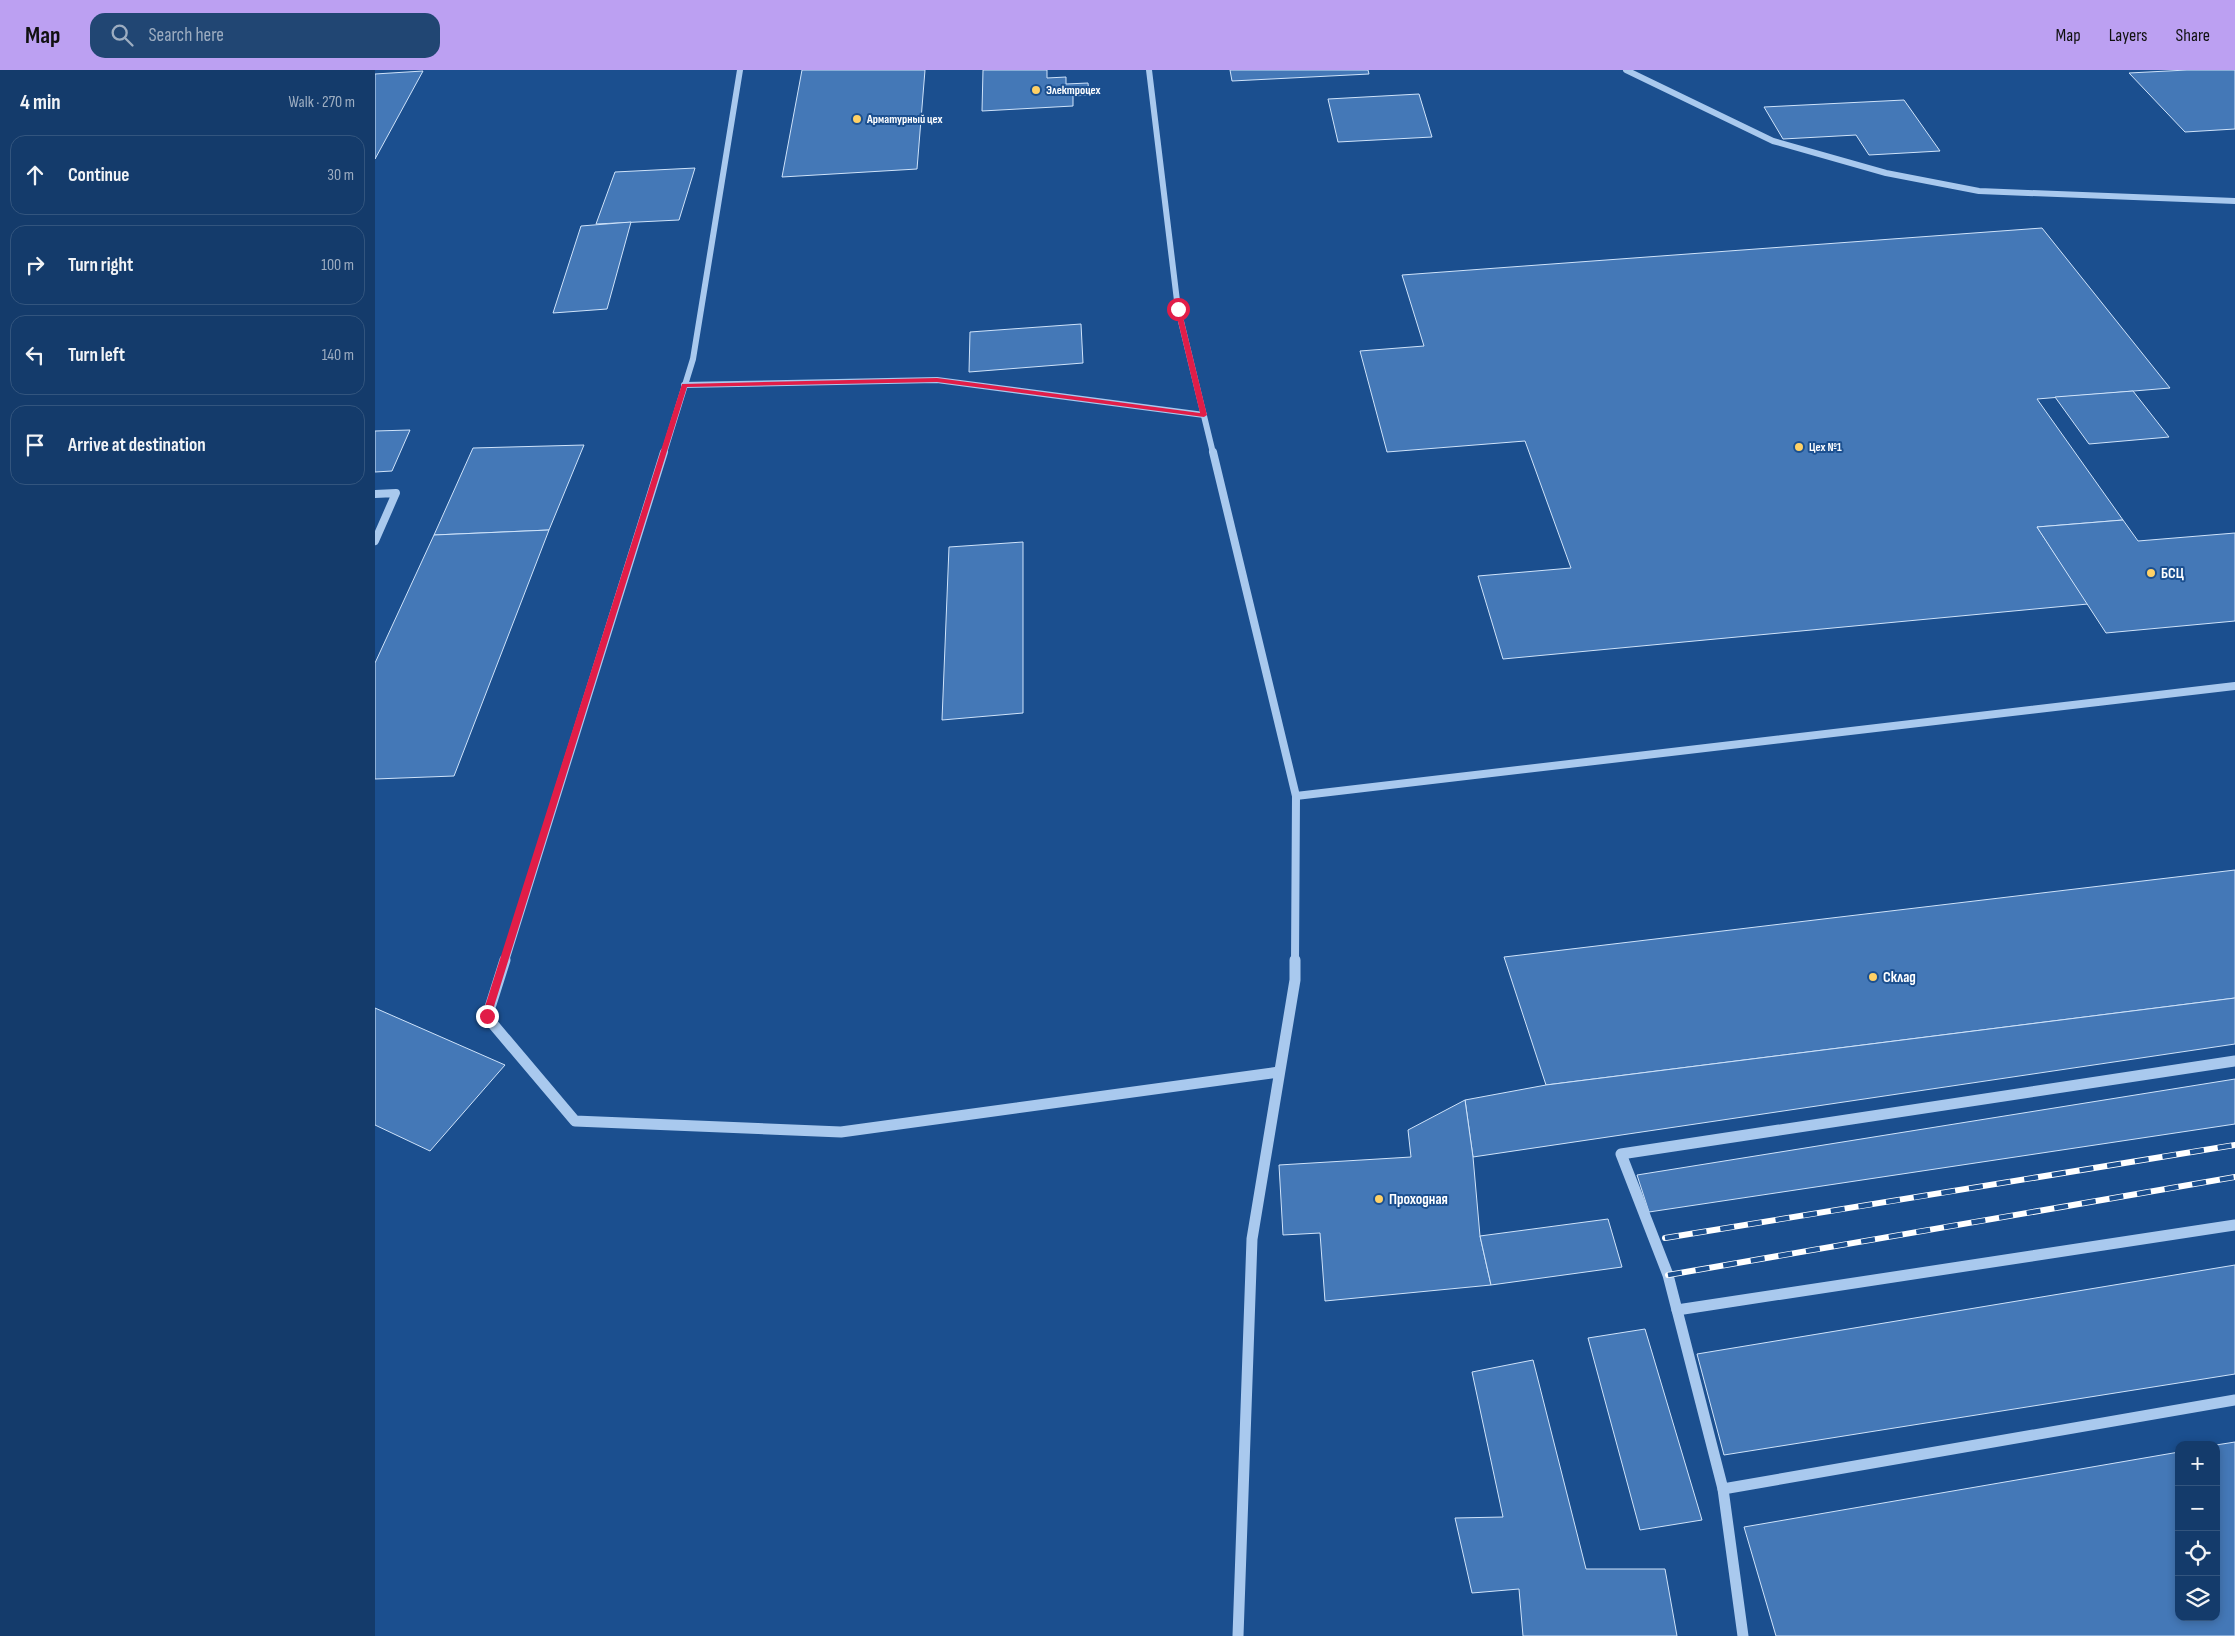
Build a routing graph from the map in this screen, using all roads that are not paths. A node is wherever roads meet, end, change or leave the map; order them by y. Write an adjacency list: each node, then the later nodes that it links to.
1 (740, 70): 5 (lane)
2 (1149, 70): 6 (lane)
3 (1626, 70): 4 (lane)
4 (2235, 201)
5 (685, 385): 6 (lane); 12 (lane)
6 (1204, 415): 10 (lane)
7 (375, 494): 8 (lane)
8 (375, 540)
9 (2235, 686): 10 (lane)
10 (1296, 796): 12 (lane)
11 (2235, 1061): 14 (lane)
12 (1279, 1072): 17 (lane)
13 (2235, 1225): 14 (lane)
14 (1677, 1310): 16 (lane)
15 (2235, 1400): 16 (lane)
16 (1723, 1489): 18 (lane)
17 (1238, 1636)
18 (1743, 1636)

